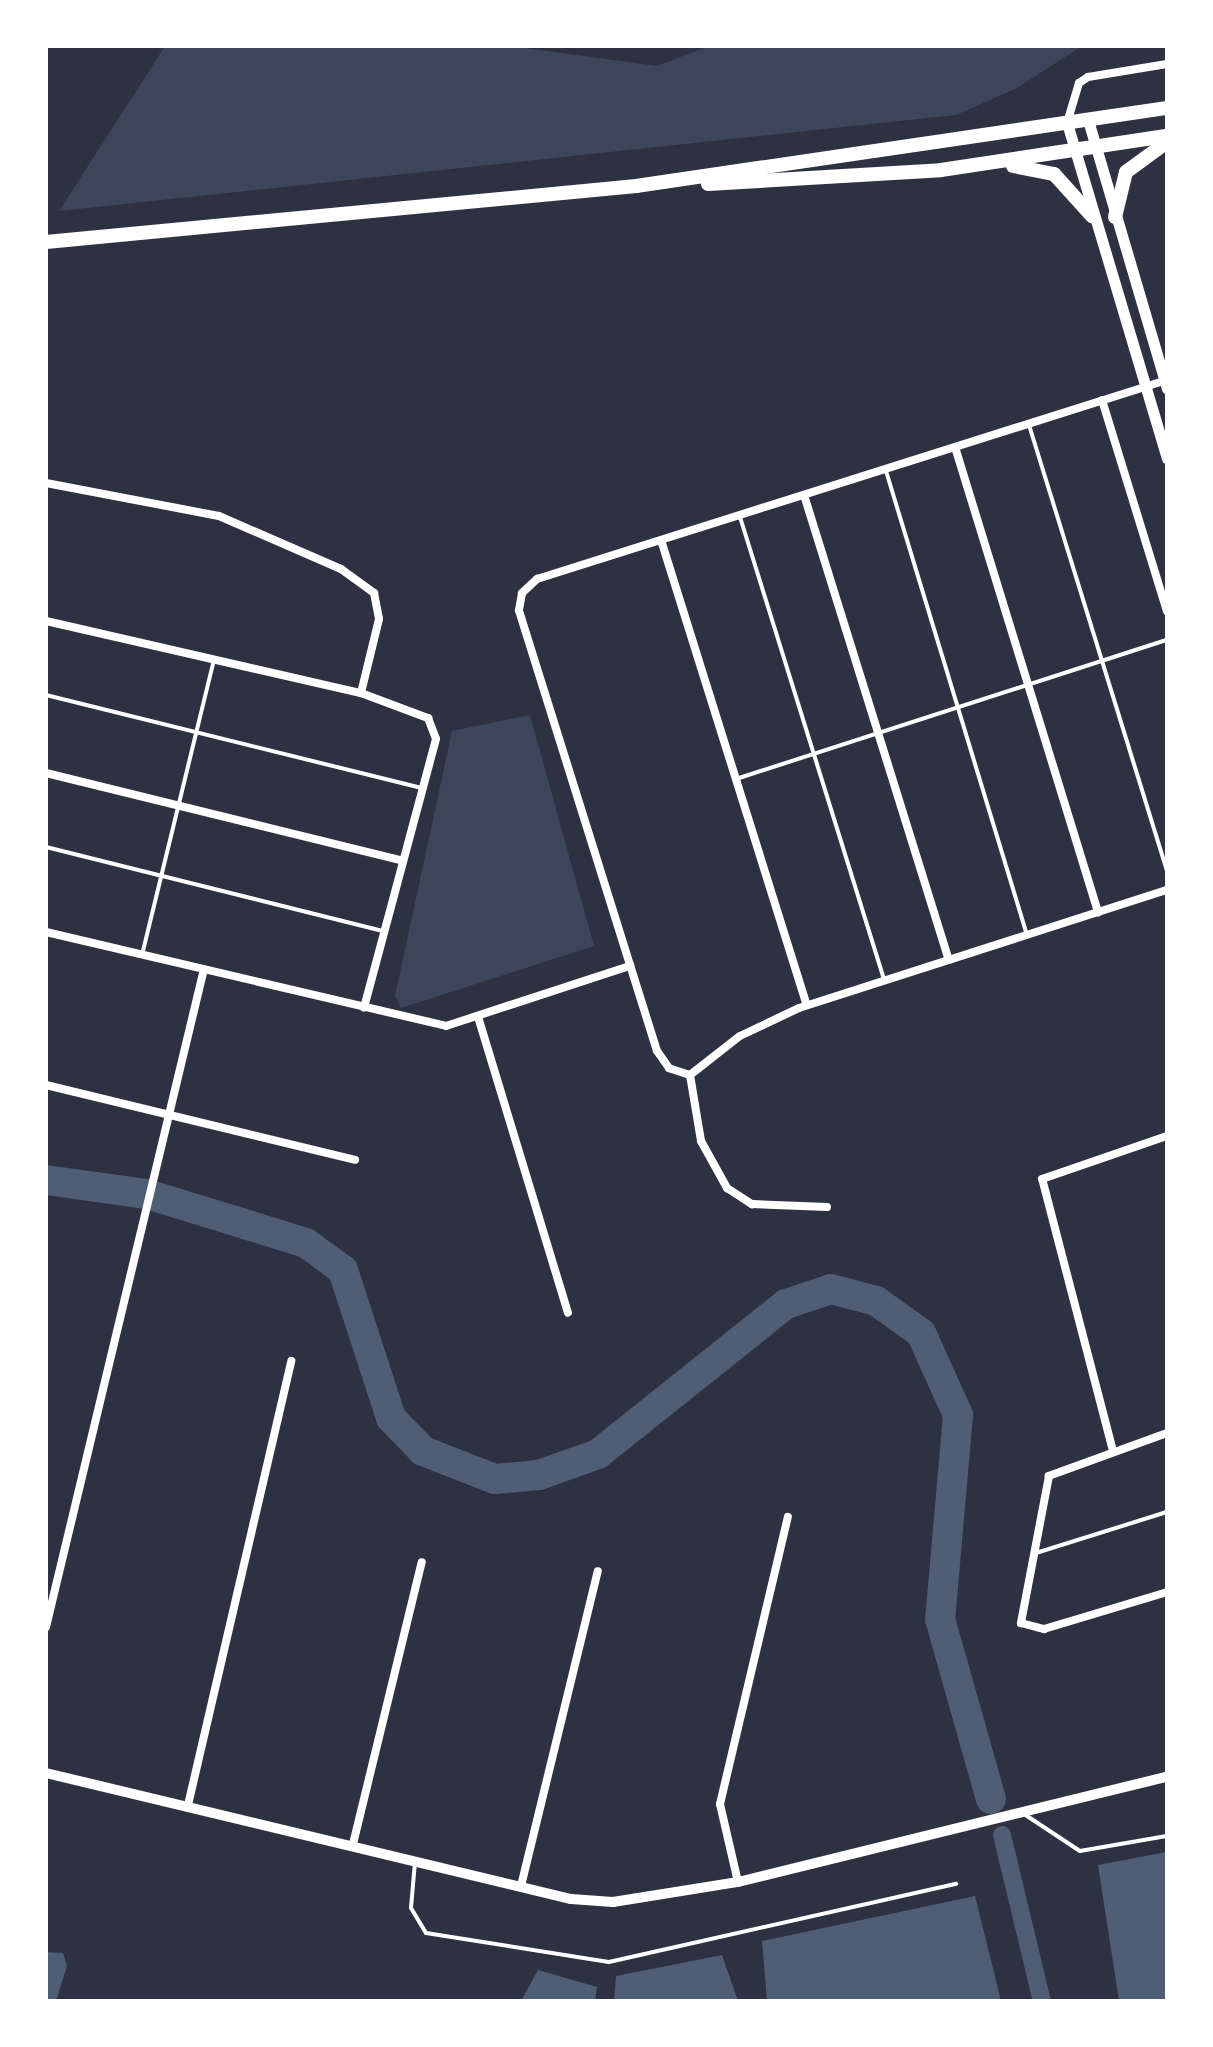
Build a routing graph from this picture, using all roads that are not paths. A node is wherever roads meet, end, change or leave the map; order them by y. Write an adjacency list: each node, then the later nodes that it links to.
1 (1167, 64): 2 (street)
2 (1076, 107): 4 (street); 5 (street)
3 (1167, 108): 4 (highway)
4 (1088, 120): 5 (highway); 7 (main road)
5 (1067, 123): 8 (main road); 10 (highway)
6 (1167, 139): 7 (highway); 12 (highway)
7 (1095, 148): 8 (highway); 12 (main road)
8 (1072, 151): 9 (highway); 11 (main road)
9 (987, 163): 10 (highway); 11 (highway)
10 (636, 186): 13 (highway)
11 (1092, 216): 15 (main road)
12 (1115, 217): 14 (main road)
13 (46, 242)
14 (1166, 385): 15 (street)
15 (1144, 387): 16 (street); 19 (main road)
16 (1102, 400): 17 (street); 25 (street)
17 (1028, 423): 18 (street); 29 (lane)
18 (955, 447): 20 (street); 30 (street)
19 (1167, 458)
20 (885, 468): 22 (street); 33 (lane)
21 (46, 483): 31 (street)
22 (804, 495): 23 (street); 34 (street)
23 (739, 514): 24 (street); 36 (lane)
24 (661, 540): 38 (street); 52 (street)
25 (1167, 611)
26 (46, 621): 28 (street)
27 (1167, 640): 29 (lane)
28 (214, 660): 31 (street); 35 (lane)
29 (1103, 661): 30 (lane); 43 (lane)
30 (1028, 685): 33 (lane); 46 (street)
31 (361, 693): 39 (street)
32 (46, 695): 35 (lane)
33 (961, 705): 34 (lane); 49 (lane)
34 (878, 732): 36 (lane); 51 (street)
35 (196, 733): 39 (lane); 40 (lane)
36 (811, 753): 38 (lane); 54 (lane)
37 (46, 773): 40 (street)
38 (736, 779): 55 (street)
39 (422, 788): 42 (street)
40 (179, 806): 42 (street); 44 (lane)
41 (46, 847): 44 (lane)
42 (401, 860): 47 (street)
43 (1167, 870)
44 (161, 877): 47 (lane); 50 (lane)
45 (1167, 890): 46 (street)
46 (1098, 913): 49 (street)
47 (384, 931): 56 (street)
48 (46, 932): 50 (street)
49 (1027, 935): 51 (street)
50 (141, 957): 53 (street)
51 (949, 960): 54 (street)
52 (630, 966): 57 (street); 58 (street)
53 (203, 973): 56 (street); 60 (street)
54 (885, 982): 55 (street)
55 (807, 1005): 58 (street)
56 (364, 1008): 57 (street)
57 (479, 1020): 64 (street)
58 (690, 1075): 63 (street)
59 (46, 1085): 60 (street)
60 (168, 1118): 62 (street); 74 (street)
61 (1167, 1136): 67 (street)
62 (355, 1160)
63 (827, 1207)
64 (568, 1313)
65 (291, 1361): 77 (street)
66 (1167, 1433): 67 (street)
67 (1113, 1451): 70 (street)
68 (1167, 1512): 70 (lane)
69 (788, 1517): 82 (street)
70 (1030, 1554): 73 (street)
71 (422, 1562): 80 (street)
72 (598, 1571): 84 (street)
73 (1167, 1592)
74 (46, 1627)
75 (46, 1773): 77 (street)
76 (1167, 1777): 78 (street)
77 (188, 1805): 80 (street)
78 (1019, 1810): 79 (lane); 82 (street)
79 (1167, 1836)
80 (353, 1844): 81 (street)
81 (415, 1860): 83 (lane); 84 (street)
82 (738, 1882): 84 (street)
83 (956, 1884)
84 (521, 1886)

